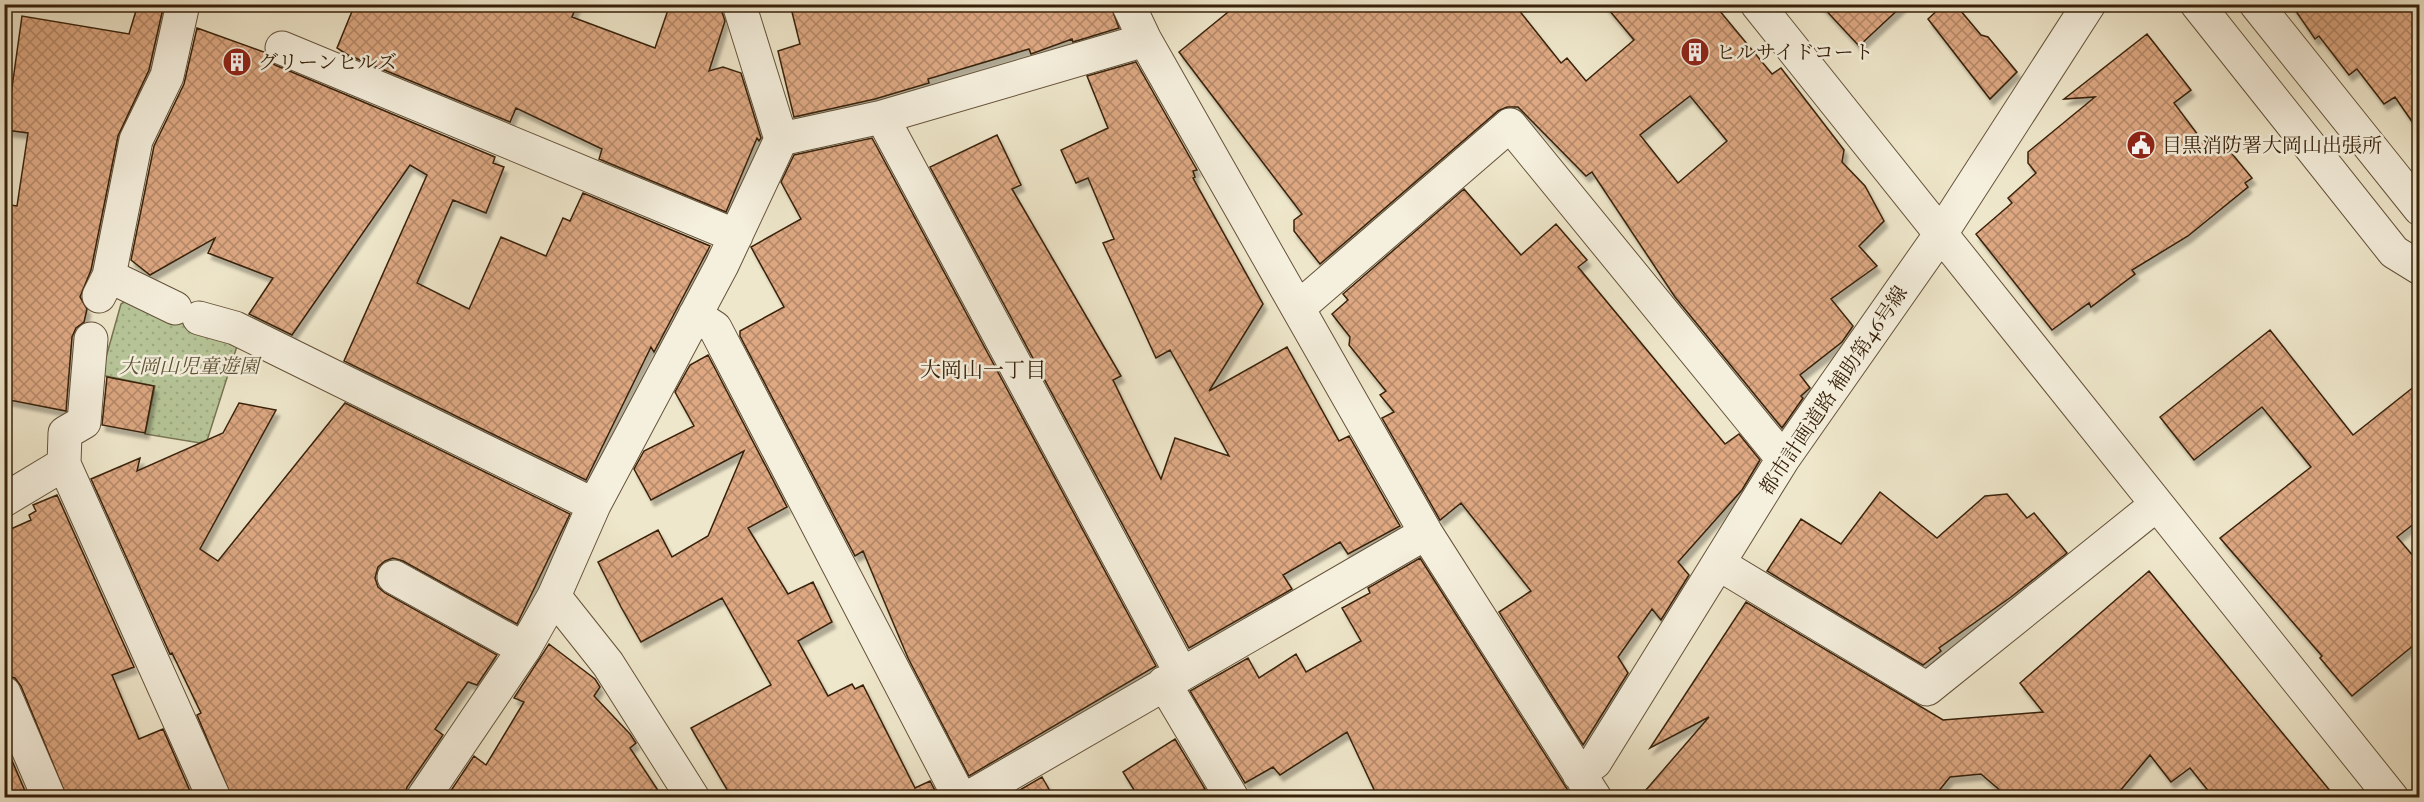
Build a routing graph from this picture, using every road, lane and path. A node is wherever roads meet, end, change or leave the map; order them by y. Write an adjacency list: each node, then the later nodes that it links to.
1 (739, 4): 11 (street)
2 (1128, 4): 8 (street)
3 (1757, 4): 13 (street)
4 (2089, 4): 13 (street, 都市計画道路 補助第46号線)
5 (2197, 4): 15 (street)
6 (191, 10): 22 (street)
7 (2271, 10): 12 (street)
8 (1144, 40): 10 (street); 16 (street)
9 (282, 48): 14 (street)
10 (882, 117): 11 (street); 29 (street)
11 (782, 139): 14 (street)
12 (2420, 209)
13 (1940, 235): 19 (street, 都市計画道路 補助第46号線); 23 (street)
14 (736, 236): 17 (street)
15 (2420, 268)
16 (1298, 308): 19 (street); 24 (street)
17 (695, 315): 22 (street); 36 (street)
18 (91, 339): 20 (street)
19 (1783, 459): 25 (street, 都市計画道路 補助第46号線)
20 (64, 464): 21 (street); 33 (street)
21 (4, 500)
22 (594, 505): 27 (street)
23 (2156, 505): 25 (street); 39 (street)
24 (1426, 533): 29 (street); 31 (street)
25 (1719, 564): 31 (street, 都市計画道路 補助第46号線)
26 (394, 577): 28 (street)
27 (554, 596): 28 (street); 35 (street)
28 (524, 649): 34 (street)
29 (1172, 678): 37 (street); 38 (street)
30 (4, 693): 32 (street)
31 (1587, 786)
32 (49, 798)
33 (214, 798)
34 (423, 798)
35 (693, 798)
36 (960, 798)
37 (968, 798)
38 (1232, 798)
39 (2392, 798)

